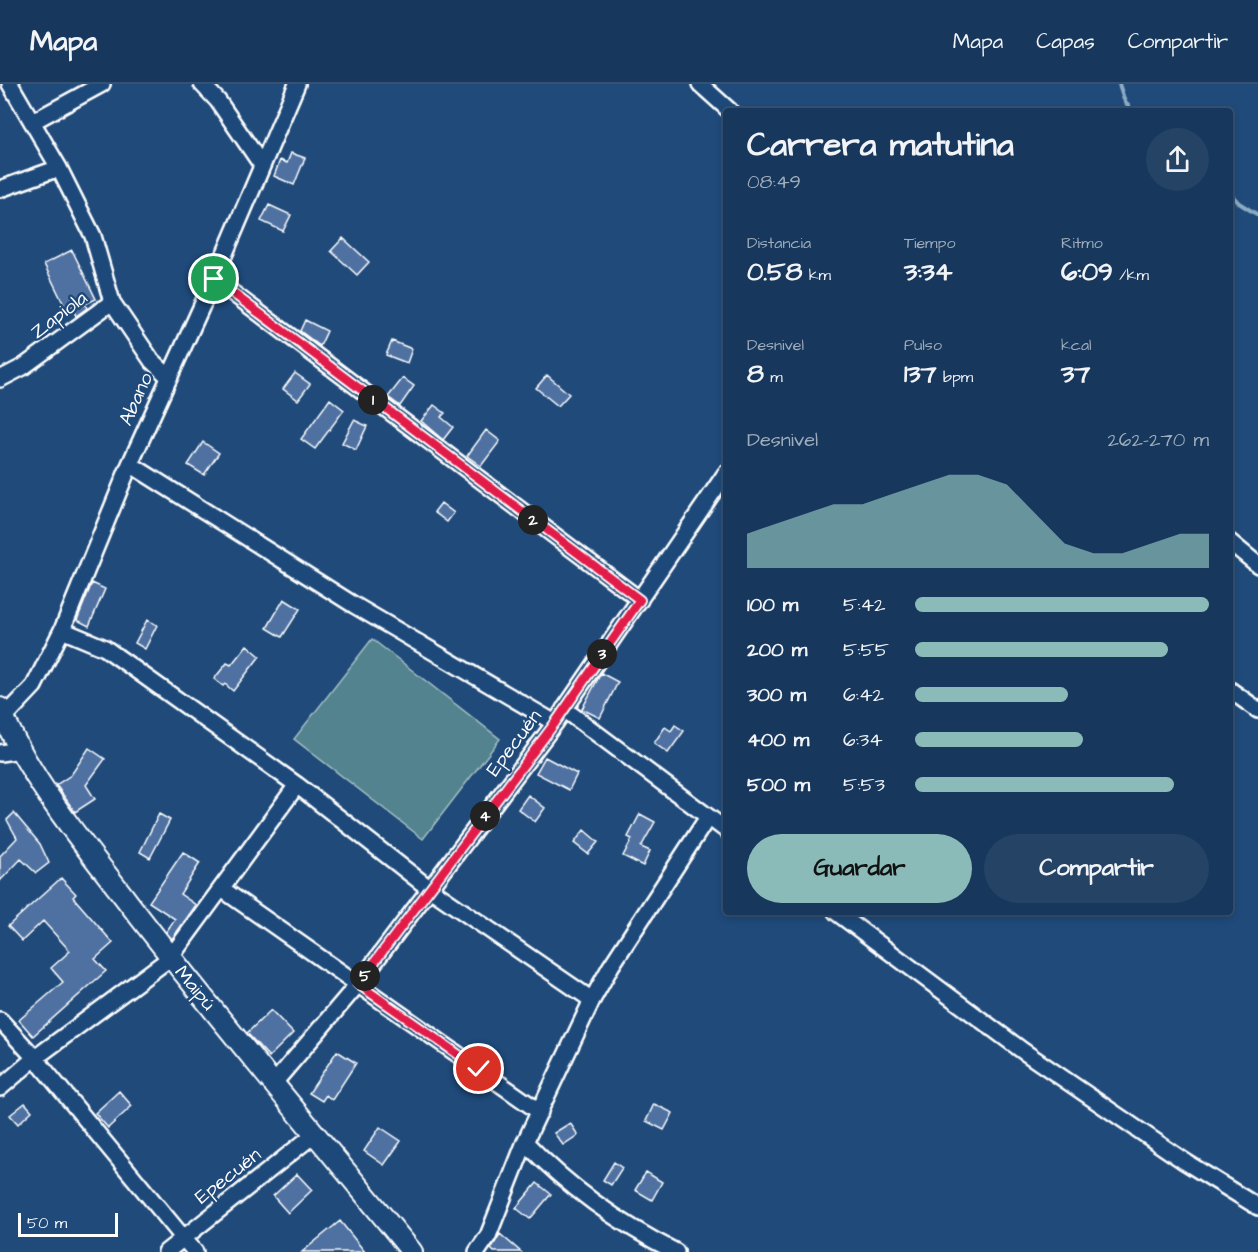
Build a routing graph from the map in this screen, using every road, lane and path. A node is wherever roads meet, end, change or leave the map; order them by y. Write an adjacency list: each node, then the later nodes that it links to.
1 (10, 84): 7 (street)
2 (102, 84): 7 (street)
3 (202, 84): 8 (street)
4 (297, 84): 8 (street, Abano)
5 (700, 84): 6 (street)
6 (727, 108)
7 (32, 122): 9 (street)
8 (261, 164): 11 (street, Abano)
9 (59, 168): 10 (street); 12 (street)
10 (0, 189)
11 (214, 279): 13 (street, Abano); 19 (street)
12 (112, 302): 13 (street); 14 (street, Zapiola)
13 (169, 377): 15 (street, Abano)
14 (0, 379)
15 (130, 464): 20 (street, Abano); 25 (street)
16 (723, 476): 19 (street, Epecuén)
17 (1233, 544): 18 (street)
18 (1258, 565)
19 (640, 600): 22 (street, Epecuén)
20 (62, 630): 24 (street, Abano); 28 (street)
21 (1233, 692): 23 (street)
22 (564, 709): 25 (street, Epecuén); 29 (street)
23 (1258, 710)
24 (1, 716): 26 (main road, Maipú)
25 (555, 723): 32 (street, Epecuén)
26 (21, 750): 27 (street); 34 (main road, Maipú)
27 (0, 753)
28 (297, 785): 31 (street); 32 (street)
29 (708, 817): 30 (street); 36 (street)
30 (723, 828)
31 (222, 889): 34 (street); 35 (street)
32 (430, 889): 35 (street, Epecuén); 36 (street)
33 (840, 915): 44 (street)
34 (170, 958): 38 (street); 39 (main road, Maipú)
35 (358, 984): 39 (street, Epecuén); 41 (street)
36 (592, 1000): 41 (street)
37 (0, 1020): 38 (street)
38 (35, 1058): 40 (street); 45 (street)
39 (274, 1083): 42 (main road, Maipú)
40 (0, 1089)
41 (540, 1112): 43 (street)
42 (316, 1133): 45 (street, Epecuén); 48 (main road, Maipú)
43 (525, 1142): 49 (street); 50 (street)
44 (1258, 1207)
45 (184, 1238): 46 (street, Epecuén); 47 (street)
46 (166, 1252)
47 (195, 1252)
48 (412, 1252)
49 (477, 1252)
50 (676, 1252)

